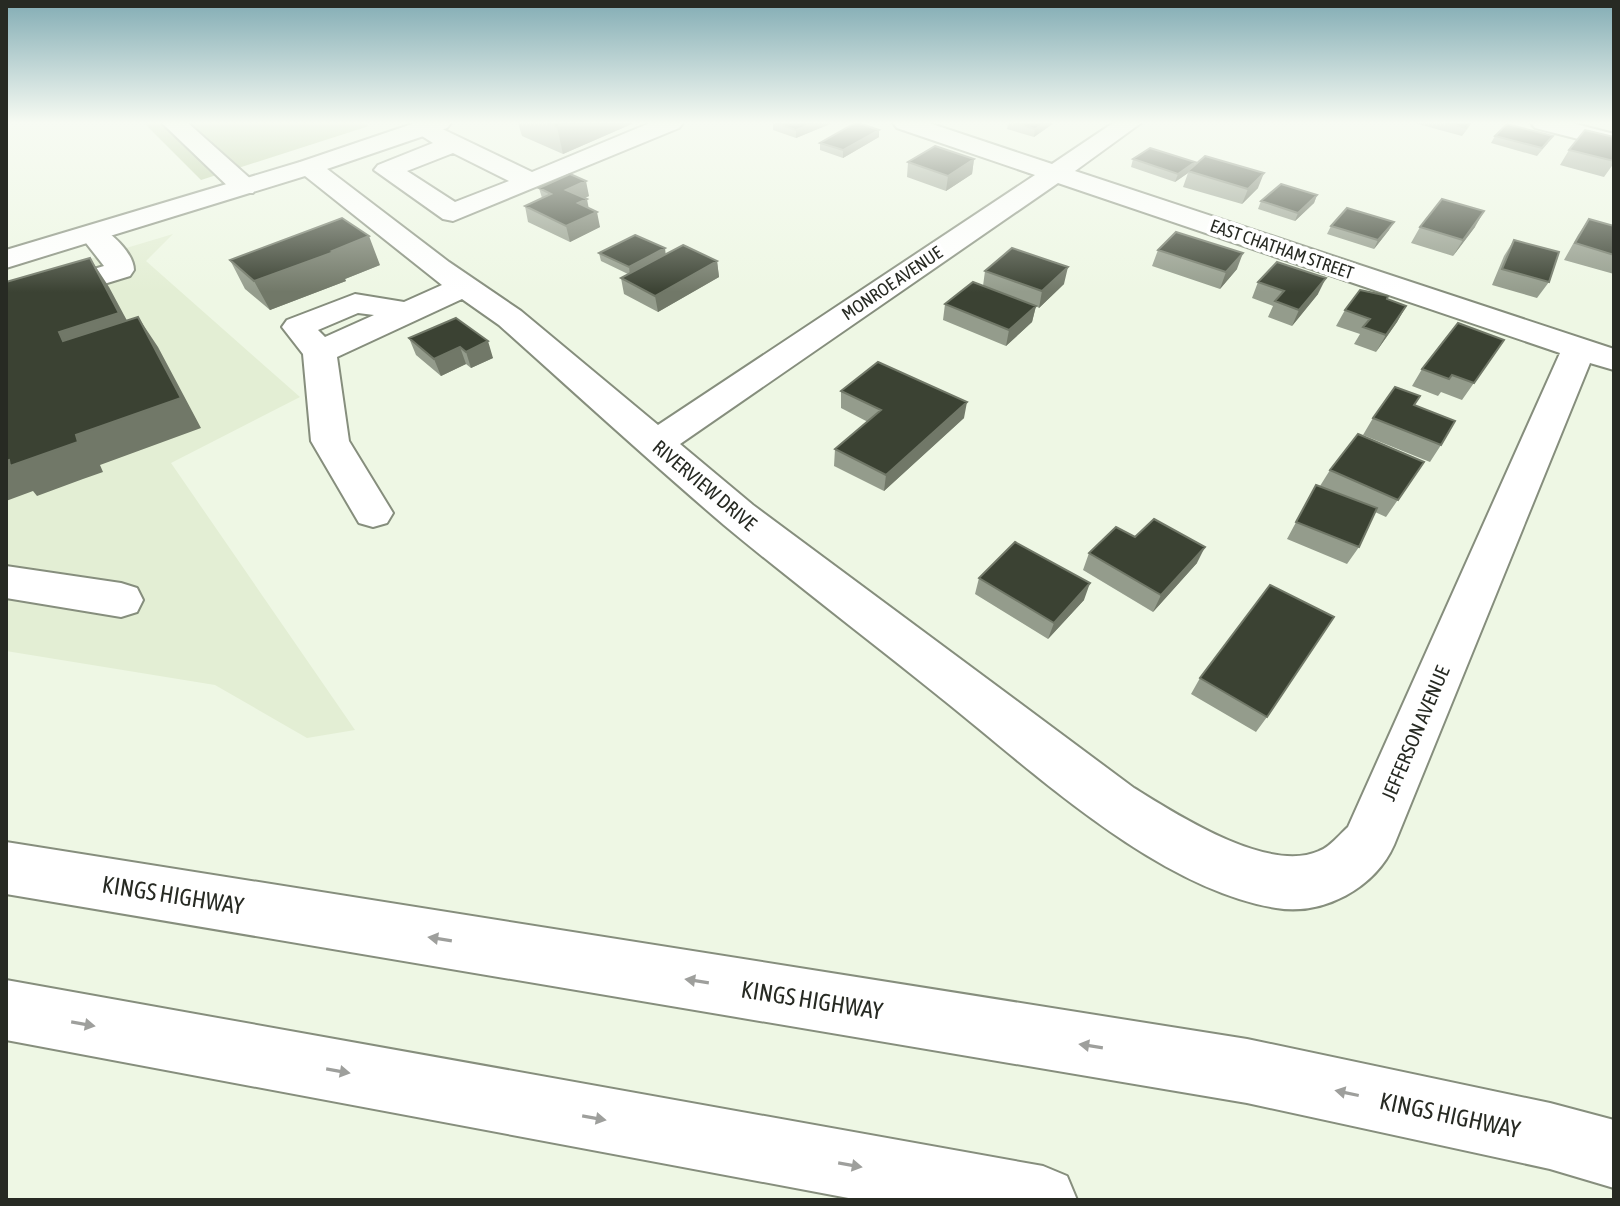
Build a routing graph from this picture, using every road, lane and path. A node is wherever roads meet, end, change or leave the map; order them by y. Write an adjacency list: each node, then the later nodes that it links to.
1 (236, 179): 10 (street)
2 (269, 179): 10 (street)
3 (325, 179): 12 (street, RIVERVIEW DRIVE)
4 (401, 179): 11 (street)
5 (526, 179): 9 (street)
6 (538, 179): 9 (street)
7 (1048, 179): 18 (street, MONROE AVENUE)
8 (1072, 179): 17 (street, EAST CHATHAM STREET)
9 (531, 182): 11 (street)
10 (244, 187): 13 (street)
11 (432, 199): 12 (street)
12 (375, 219): 15 (street, RIVERVIEW DRIVE)
13 (93, 234): 14 (street); 16 (street)
14 (6, 259)
15 (465, 286): 18 (street, RIVERVIEW DRIVE); 19 (street)
16 (6, 305)
17 (1596, 354): 22 (street, JEFFERSON AVENUE)
18 (655, 444): 22 (street, RIVERVIEW DRIVE)
19 (373, 513)
20 (6, 582): 21 (street)
21 (121, 600)
22 (1105, 797)
23 (6, 868): 25 (street, KINGS HIGHWAY, one-way to 23)
24 (6, 1010): 26 (street, one-way to 26)
25 (1614, 1154)
26 (1043, 1200)

